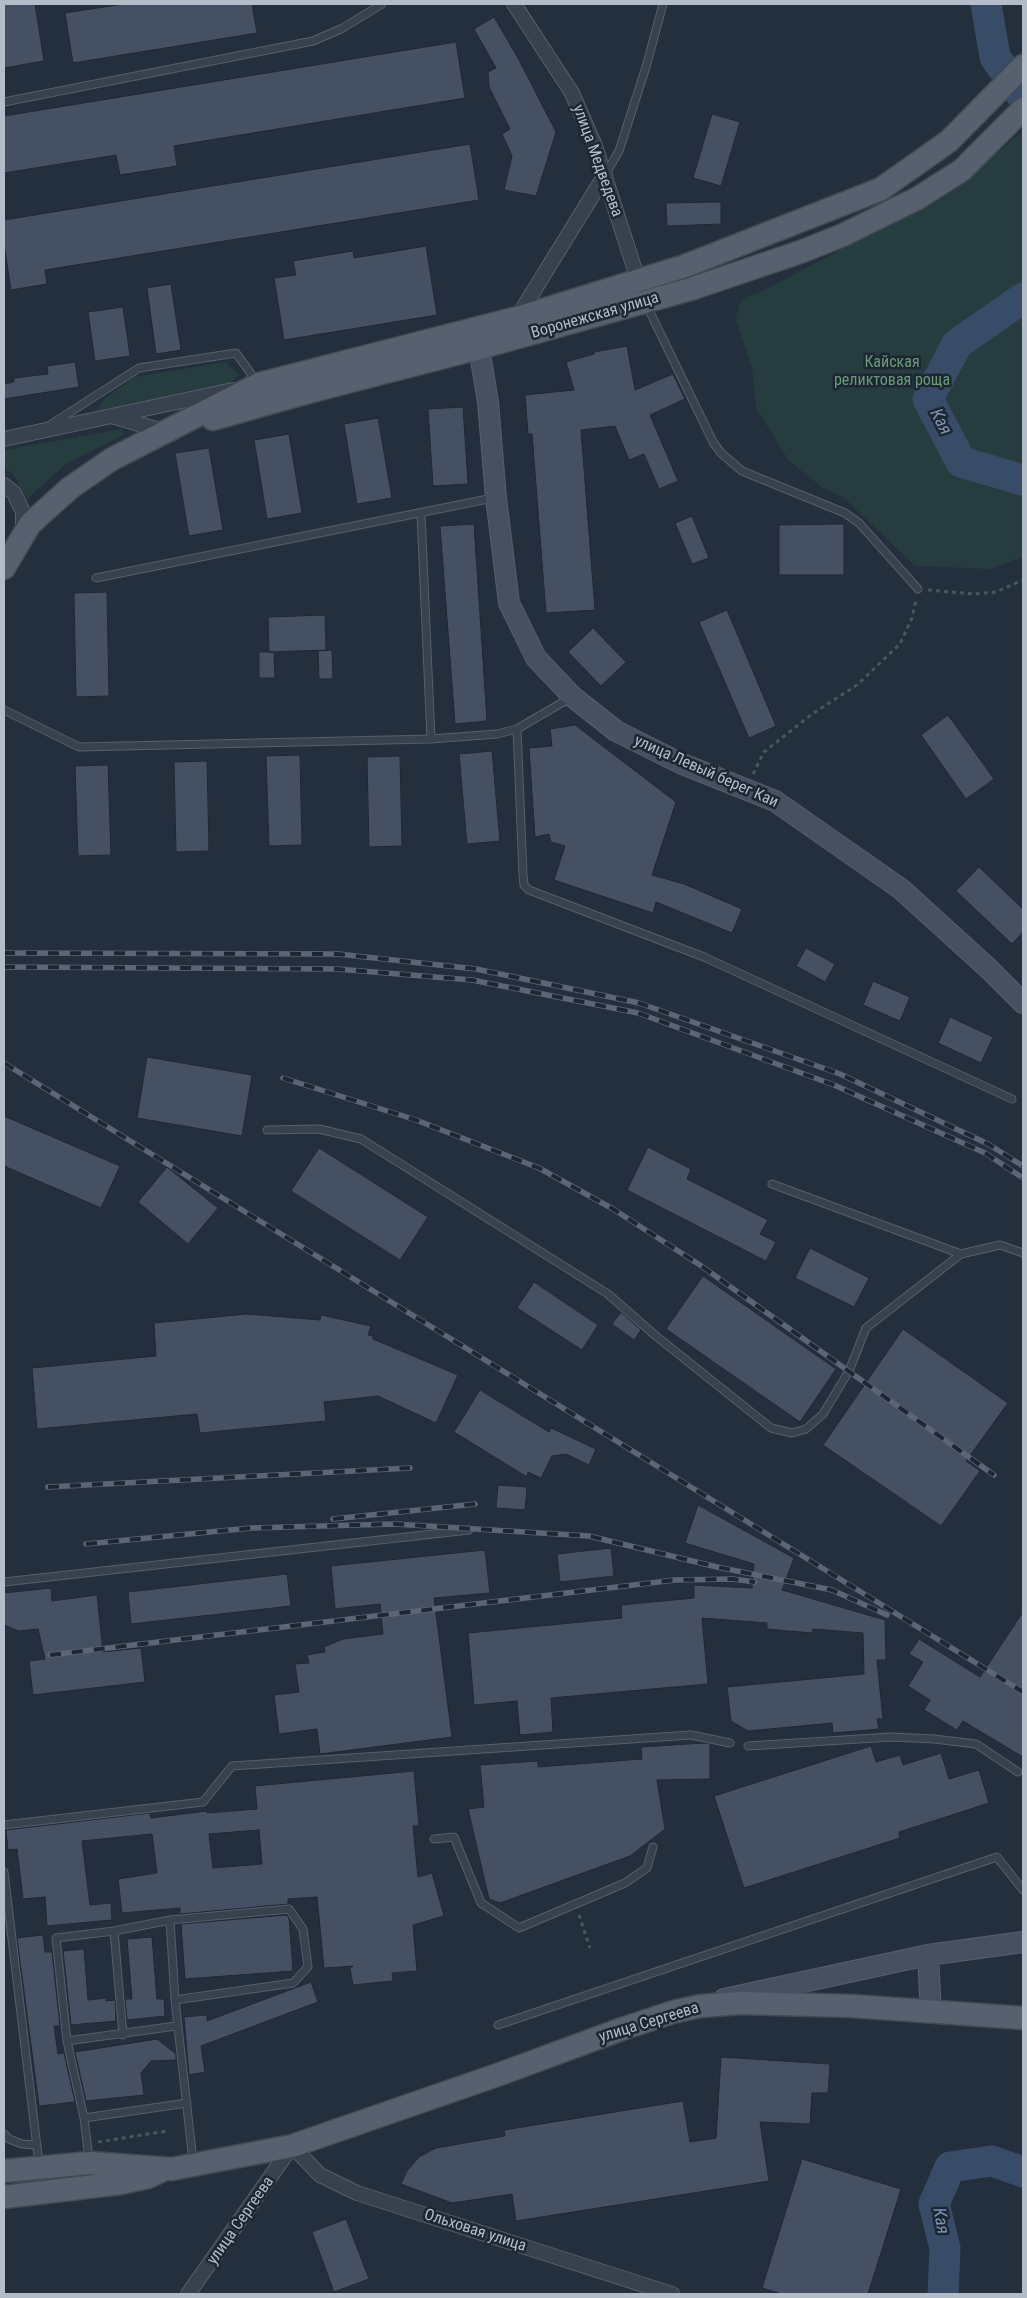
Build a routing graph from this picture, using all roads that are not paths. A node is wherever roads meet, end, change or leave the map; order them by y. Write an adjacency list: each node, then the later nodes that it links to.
1 (382, 4): 5 (lane)
2 (514, 4): 7 (street, улица Медведева)
3 (663, 4): 7 (lane)
4 (1023, 66): 8 (main road, Воронежская улица)
5 (4, 102)
6 (1023, 109): 9 (main road, Воронежская улица)
7 (605, 175): 8 (street, улица Медведева); 10 (street)
8 (638, 281): 9 (street, улица Медведева); 10 (main road, Воронежская улица)
9 (645, 302): 11 (main road, Воронежская улица); 23 (lane)
10 (517, 318): 11 (main road, Воронежская улица)
11 (476, 339): 12 (main road, Воронежская улица); 15 (main road, Воронежская улица); 18 (street, улица Левый берег Каи)
12 (258, 384): 13 (street); 14 (lane); 15 (main road, Воронежская улица)
13 (112, 416): 14 (street); 15 (street)
14 (40, 431): 16 (street)
15 (166, 432): 20 (main road)
16 (4, 439)
17 (4, 485): 20 (street)
18 (496, 498): 19 (lane); 24 (street, улица Левый берег Каи)
19 (421, 514): 22 (lane); 27 (lane)
20 (22, 536): 21 (main road)
21 (4, 568)
22 (96, 578)
23 (918, 589)
24 (573, 697): 26 (lane); 28 (street, улица Левый берег Каи)
25 (4, 710): 27 (lane)
26 (517, 729): 27 (lane); 29 (lane)
27 (431, 738)
28 (1023, 1003)
29 (1012, 1099)
30 (267, 1130): 33 (lane)
31 (772, 1184): 33 (lane)
32 (1023, 1253): 33 (lane)
33 (961, 1254)
34 (469, 1530): 35 (lane)
35 (4, 1582)
36 (730, 1743): 39 (lane)
37 (748, 1746): 38 (lane)
38 (1018, 1772)
39 (4, 1825)
40 (434, 1838): 41 (lane)
41 (653, 1847)
42 (4, 1872): 60 (lane)
43 (1023, 1890): 52 (lane)
44 (170, 1920): 45 (lane); 48 (lane); 48 (lane)
45 (114, 1931): 54 (lane); 55 (lane)
46 (1023, 1942): 47 (street)
47 (928, 1955): 49 (street); 50 (street)
48 (175, 2000): 53 (lane)
49 (700, 2006): 50 (main road, улица Сергеева); 59 (main road, улица Сергеева)
50 (931, 2012): 51 (main road, улица Сергеева)
51 (1023, 2018)
52 (498, 2025)
53 (176, 2026): 54 (lane); 56 (lane)
54 (123, 2035): 55 (lane)
55 (67, 2042): 57 (lane)
56 (187, 2103): 57 (lane); 62 (lane)
57 (84, 2118): 61 (lane)
58 (4, 2134): 60 (lane)
59 (292, 2146): 62 (main road, улица Сергеева); 66 (street, улица Сергеева); 67 (street, Ольховая улица)
60 (38, 2156): 61 (main road, улица Сергеева); 64 (main road, улица Сергеева)
61 (90, 2163): 63 (main road, улица Сергеева)
62 (194, 2166): 63 (main road, улица Сергеева)
63 (164, 2169): 65 (main road, улица Сергеева)
64 (4, 2171)
65 (4, 2197)
66 (188, 2294)
67 (672, 2294)

